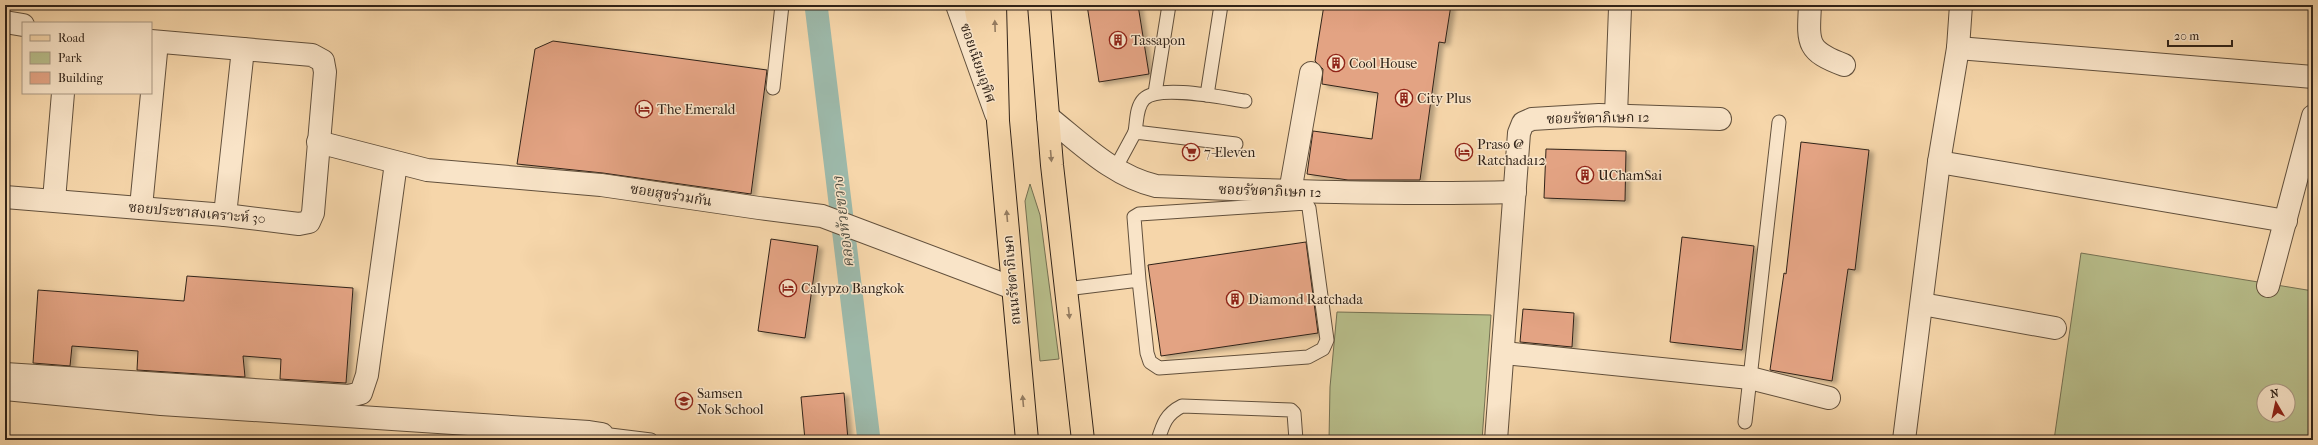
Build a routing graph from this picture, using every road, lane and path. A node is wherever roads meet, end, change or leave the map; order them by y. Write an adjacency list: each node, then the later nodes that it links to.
1 (782, 5): 21 (lane)
2 (957, 5): 30 (street, ซอยเนียมอุทิศ)
3 (974, 5): 30 (main road, ถนนรัชดาภิเษก)
4 (995, 5): 30 (main road, ถนนรัชดาภิเษก, one-way to 4)
5 (1024, 5): 32 (main road)
6 (1039, 5): 32 (main road)
7 (1169, 5): 22 (lane)
8 (1221, 5): 25 (lane)
9 (1810, 5): 17 (street)
10 (1961, 5): 15 (street)
11 (1620, 8): 27 (street)
12 (5, 22): 13 (street)
13 (22, 26)
14 (154, 41): 16 (street); 18 (street)
15 (1958, 48): 20 (street); 36 (street)
16 (243, 49): 34 (street); 44 (street)
17 (1844, 64)
18 (152, 67)
19 (1311, 73): 39 (street)
20 (2313, 77)
21 (773, 88)
22 (1155, 93): 25 (lane); 33 (lane)
23 (63, 94): 42 (street)
24 (150, 94): 43 (street)
25 (1207, 95): 26 (lane)
26 (1245, 101)
27 (1616, 115): 29 (street, ซอยรัชดาภิเษก 12); 40 (street, ซอยรัชดาภิเษก 12)
28 (2313, 116): 45 (street)
29 (1720, 120)
30 (998, 121): 48 (main road, ถนนรัชดาภิเษก, one-way to 30)
31 (1780, 122): 54 (lane)
32 (1048, 123): 38 (street, ซอยรัชดาภิเษก 12); 49 (main road, one-way to 49)
33 (1135, 132): 35 (lane); 38 (lane)
34 (318, 142): 37 (street, ซอยสุขร่วมกัน); 44 (street, ซอยประชาสงเคราะห์ 30)
35 (1236, 144)
36 (1939, 162): 45 (street); 50 (street)
37 (396, 163): 48 (street, ซอยสุขร่วมกัน); 53 (street)
38 (1114, 170): 39 (street, ซอยรัชดาภิเษก 12)
39 (1290, 192): 40 (street, ซอยรัชดาภิเษก 12)
40 (1515, 192): 52 (street, ซอยรัชดาภิเษก 12)
41 (5, 197): 42 (street, ซอยประชาสงเคราะห์ 30)
42 (54, 200): 43 (street, ซอยประชาสงเคราะห์ 30)
43 (141, 207): 44 (street, ซอยประชาสงเคราะห์ 30)
44 (225, 215)
45 (2286, 221): 47 (street)
46 (1139, 280): 46 (lane); 49 (lane)
47 (2268, 286)
48 (1013, 288): 60 (main road, ถนนรัชดาภิเษก, one-way to 48)
49 (1066, 289): 61 (main road, one-way to 61)
50 (1922, 304): 51 (street); 65 (street)
51 (2055, 328)
52 (1504, 354): 54 (street); 64 (street, ซอยรัชดาภิเษก 12)
53 (5, 374)
54 (1750, 378): 56 (street); 57 (lane)
55 (5, 389): 58 (street)
56 (1829, 398)
57 (1745, 422)
58 (602, 437): 59 (lane)
59 (651, 440)
60 (1027, 440)
61 (1083, 440)
62 (1158, 440): 63 (lane)
63 (1296, 440)
64 (1496, 440)
65 (1904, 440)

